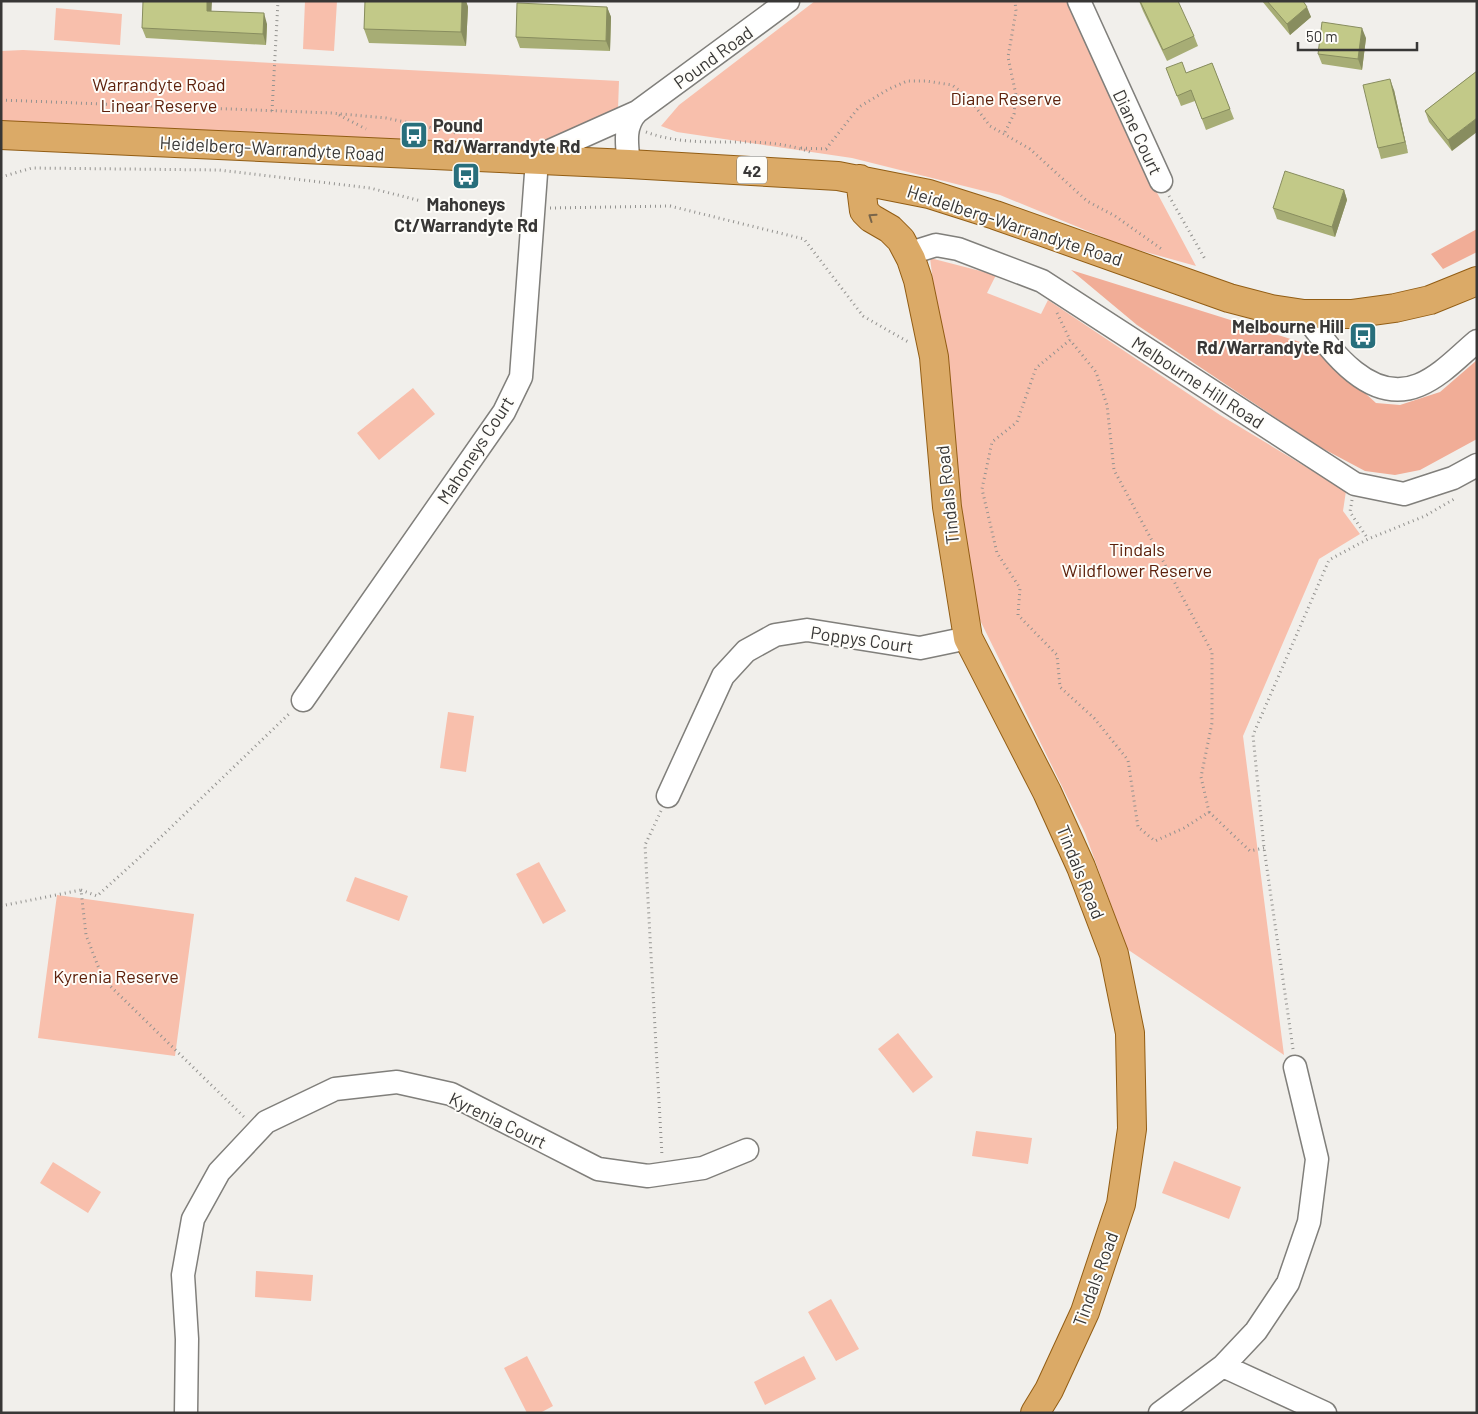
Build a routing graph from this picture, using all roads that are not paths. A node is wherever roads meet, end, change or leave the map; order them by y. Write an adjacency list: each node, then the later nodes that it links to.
1 (788, 1): 3 (street, Pound Road)
2 (1079, 1): 8 (street, Diane Court)
3 (628, 117): 5 (street, Pound Road); 6 (street, Pound Road)
4 (1, 135): 5 (main road, Heidelberg-Warrandyte Road / 42)
5 (537, 160): 6 (main road, Heidelberg-Warrandyte Road / 42); 16 (street, Mahoneys Court)
6 (619, 163): 7 (main road, Heidelberg-Warrandyte Road / 42)
7 (860, 179): 9 (main road, Heidelberg-Warrandyte Road / 42); 10 (main road, Tindals Road, one-way to 7)
8 (1161, 182)
9 (906, 189): 10 (main road, Tindals Road); 12 (main road, Heidelberg-Warrandyte Road / 42)
10 (914, 252): 14 (street, Melbourne Hill Road); 15 (main road, Tindals Road)
11 (1477, 281): 12 (main road, Heidelberg-Warrandyte Road / 42)
12 (1304, 314): 13 (street)
13 (1477, 341)
14 (1477, 465)
15 (968, 638): 17 (street, Poppys Court); 22 (main road, Tindals Road)
16 (303, 700)
17 (668, 796)
18 (1295, 1067): 20 (street)
19 (747, 1150): 21 (street, Kyrenia Court)
20 (1223, 1366): 23 (street); 24 (street)
21 (186, 1413)
22 (1035, 1413)
23 (1160, 1413)
24 (1325, 1413)

